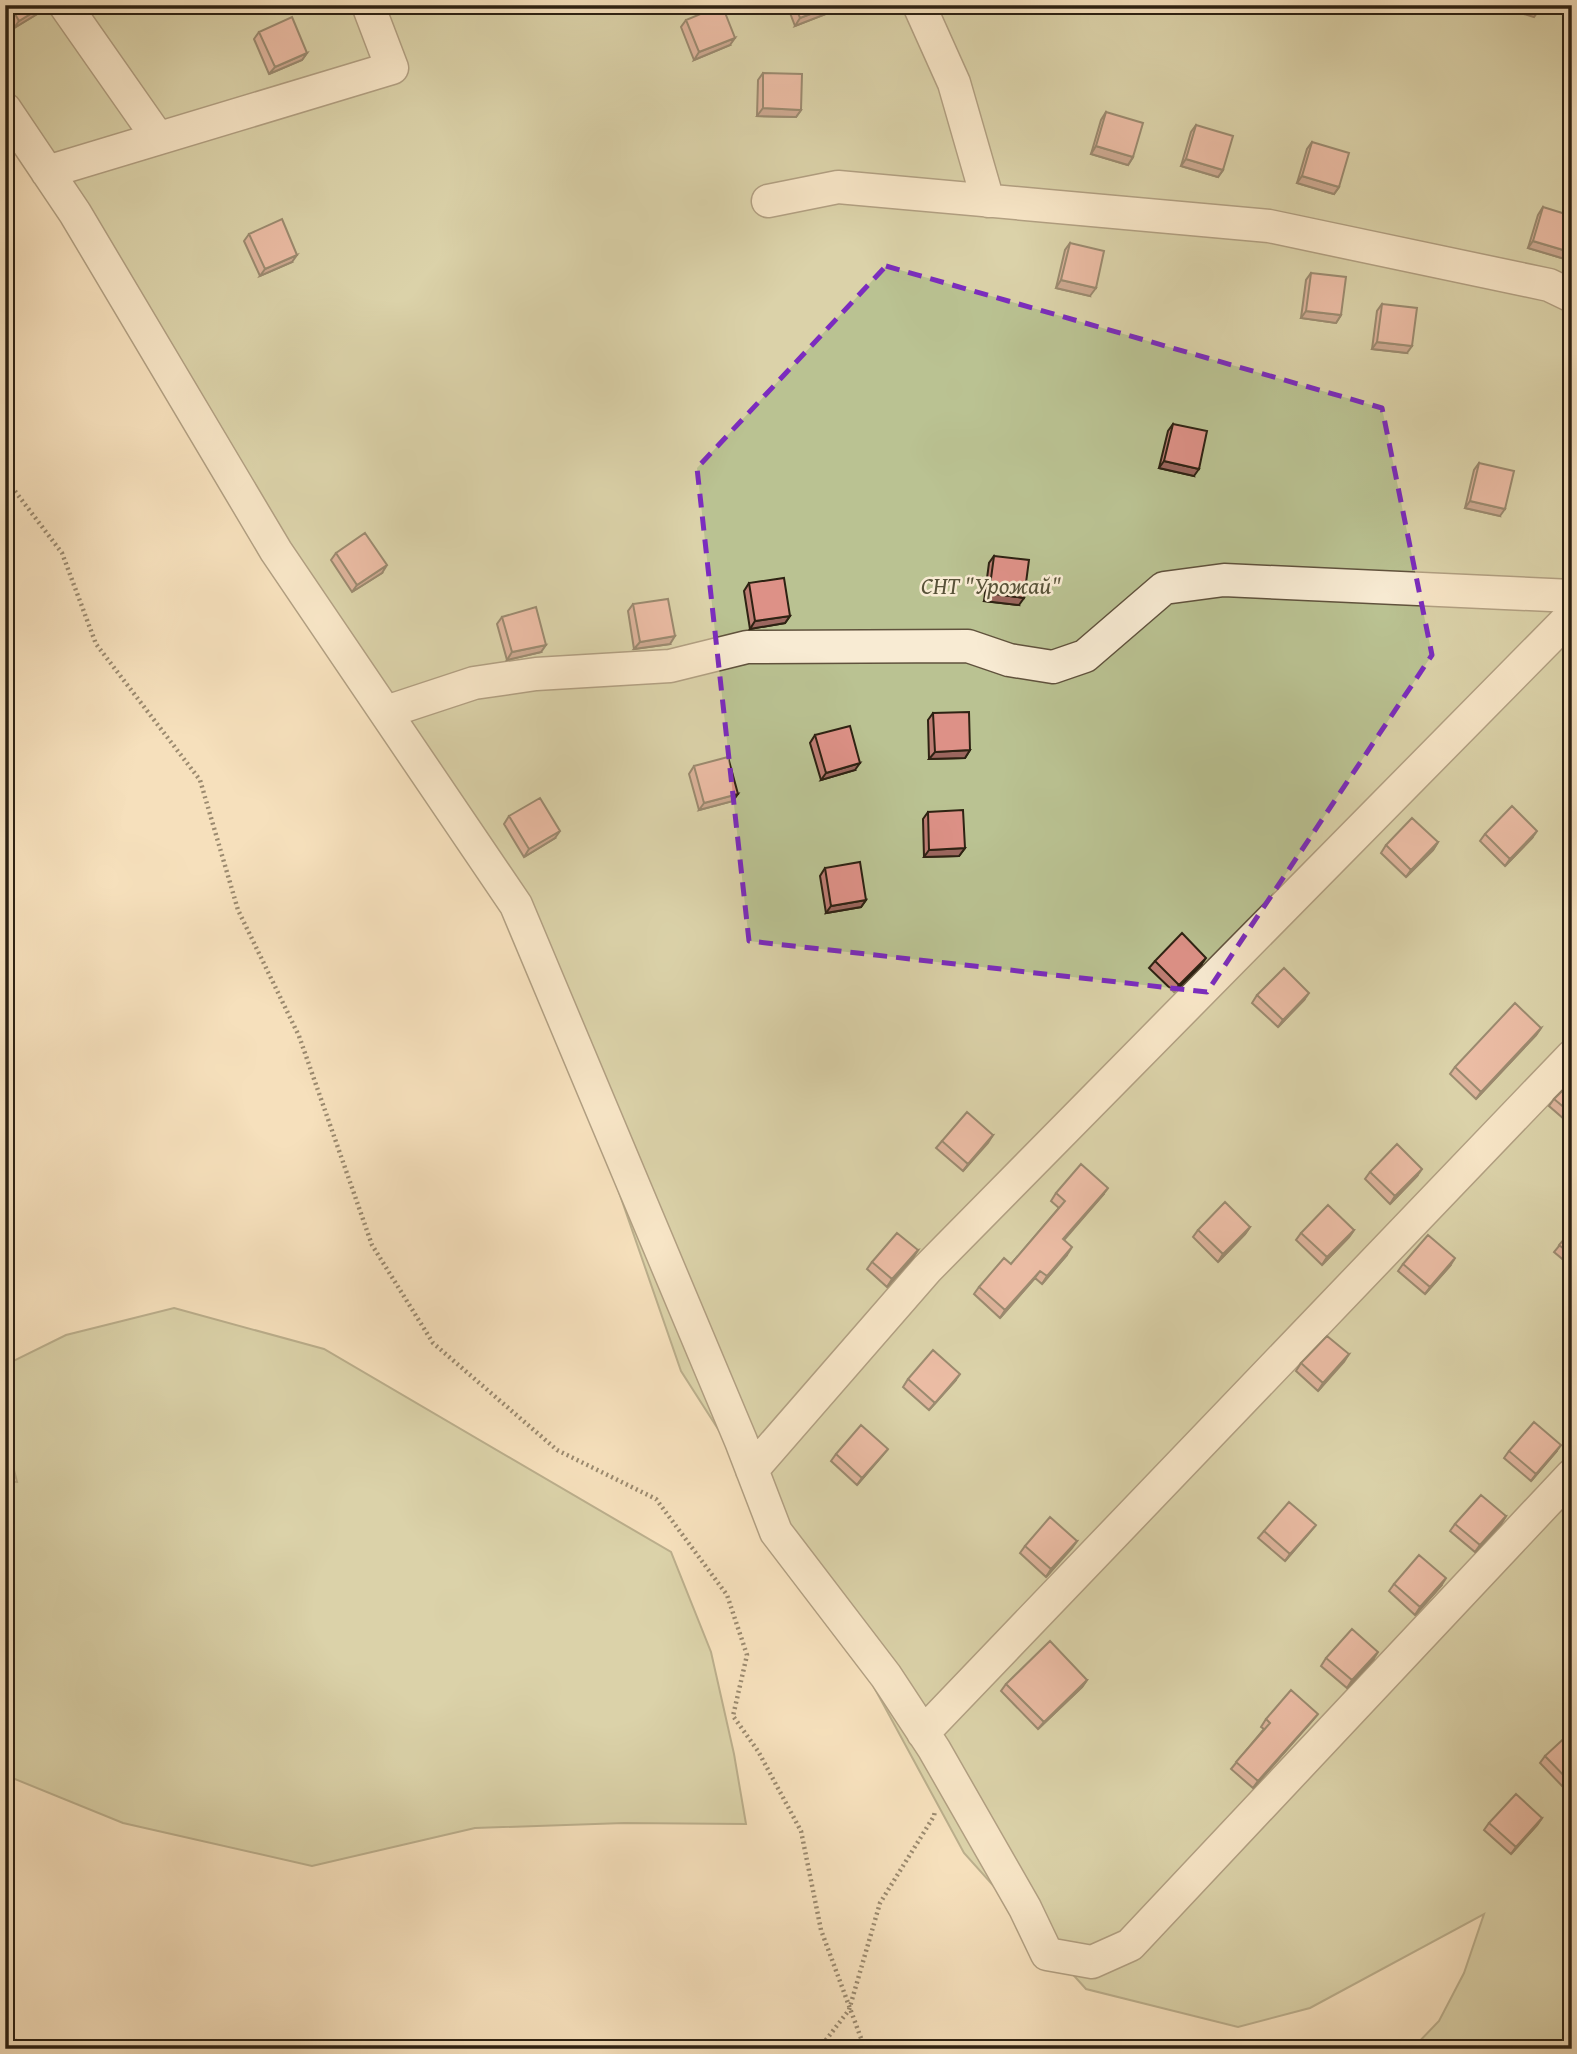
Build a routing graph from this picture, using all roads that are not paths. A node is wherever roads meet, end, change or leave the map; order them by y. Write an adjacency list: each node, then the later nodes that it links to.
1 (65, 5): 5 (lane)
2 (368, 5): 5 (lane)
3 (919, 5): 8 (lane)
4 (5, 109): 6 (lane)
5 (159, 138): 6 (lane)
6 (47, 172): 12 (lane)
7 (768, 201): 8 (lane)
8 (988, 201): 9 (lane)
9 (1572, 296)
10 (1572, 596): 12 (lane)
11 (1572, 615): 14 (lane)
12 (386, 712): 14 (lane)
13 (1572, 1056): 16 (lane)
14 (752, 1470): 16 (lane)
15 (1565, 1493): 16 (lane)
16 (923, 1733)

